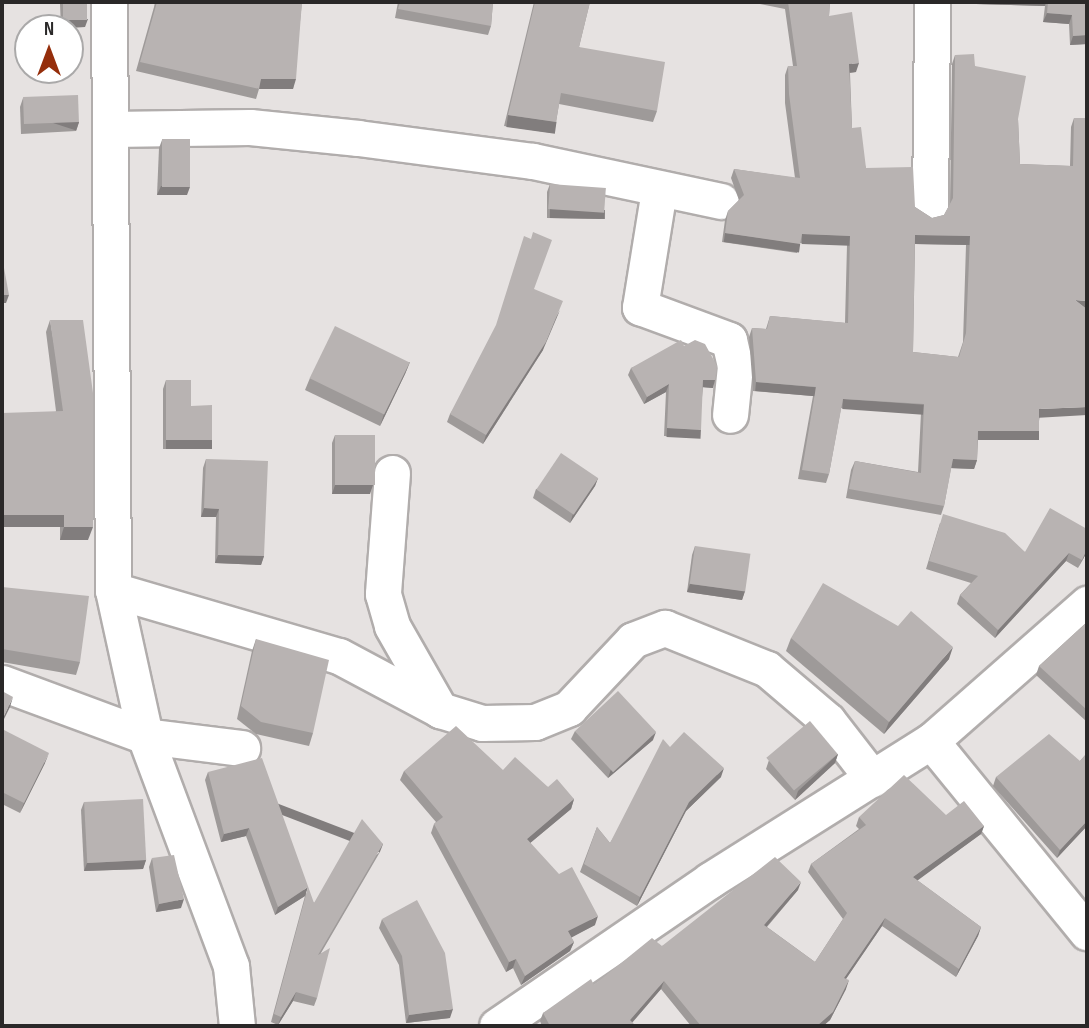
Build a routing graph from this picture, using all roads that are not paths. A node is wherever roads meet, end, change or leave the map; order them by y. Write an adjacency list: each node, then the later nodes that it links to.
1 (109, 2): 3 (street)
2 (933, 2): 6 (street)
3 (111, 130): 4 (street); 9 (street)
4 (659, 190): 5 (street); 7 (street)
5 (721, 201)
6 (930, 206)
7 (730, 415)
8 (392, 473): 11 (street)
9 (113, 590): 12 (street); 15 (street)
10 (1087, 604): 16 (street)
11 (392, 626): 12 (street); 14 (street)
12 (339, 656): 14 (street)
13 (2, 683): 15 (street)
14 (440, 710): 18 (street)
15 (145, 736): 17 (street); 20 (street)
16 (932, 741): 18 (street); 19 (street)
17 (242, 748)
18 (873, 779): 21 (street)
19 (1087, 932)
20 (237, 1026)
21 (497, 1026)

